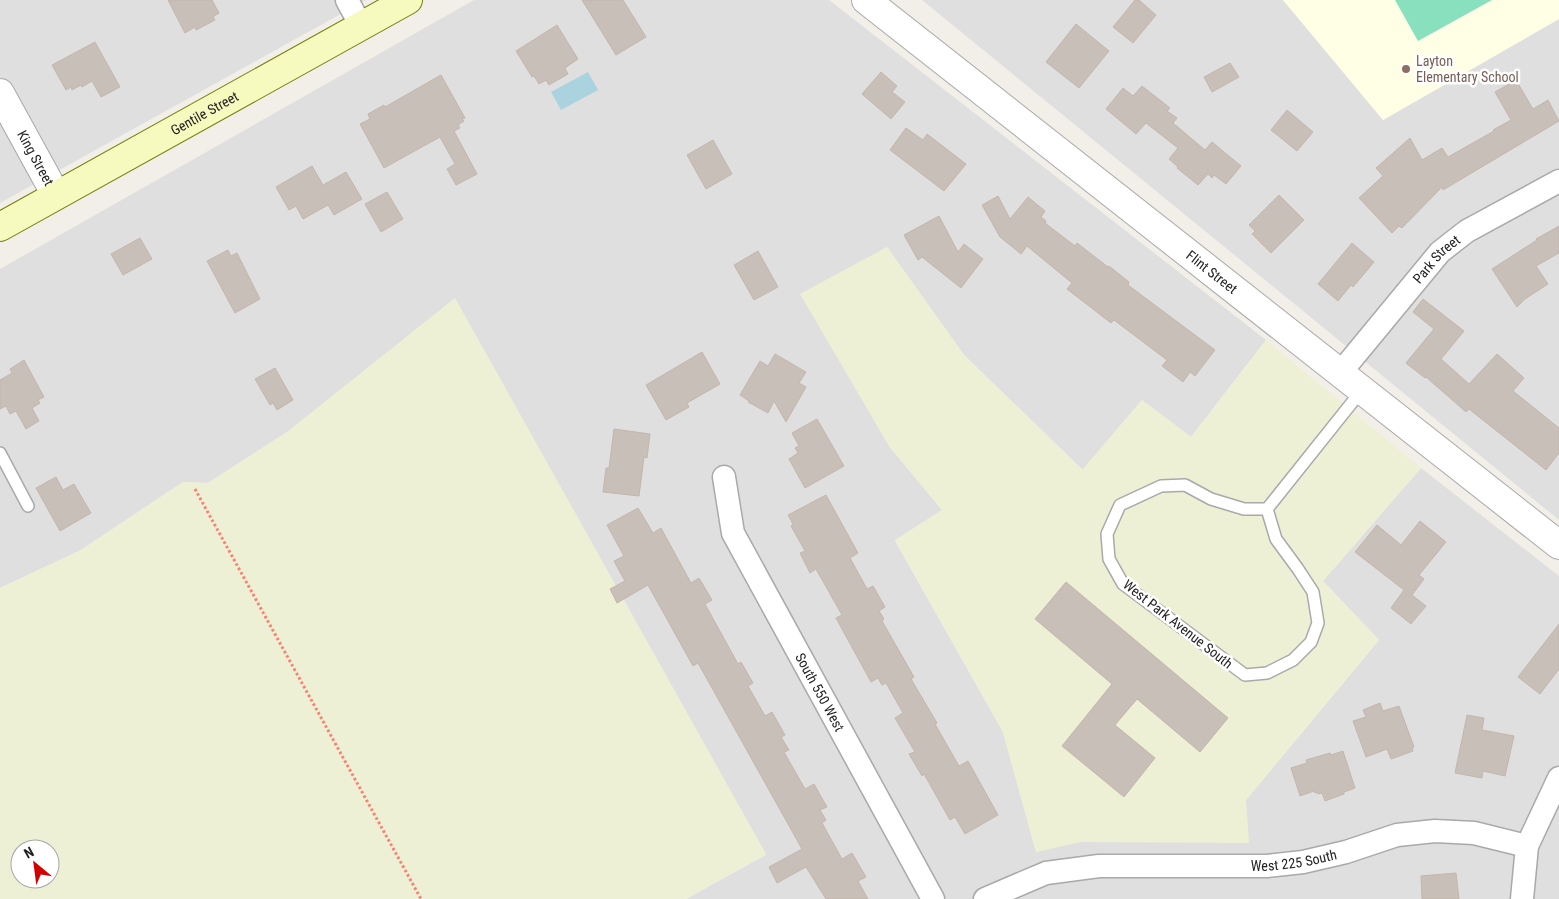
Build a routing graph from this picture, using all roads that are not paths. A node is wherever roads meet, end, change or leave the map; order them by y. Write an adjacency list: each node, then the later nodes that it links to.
1 (347, 0): 4 (street)
2 (408, 0): 4 (main road, Gentile Street)
3 (866, 0): 9 (street, Flint Street)
4 (361, 26): 7 (main road, Gentile Street)
5 (0, 93): 7 (street, King Street)
6 (1559, 181): 9 (street, Park Street)
7 (56, 195): 8 (main road, Gentile Street)
8 (0, 226)
9 (1341, 372): 10 (street, Flint Street)
10 (1362, 390): 14 (lane); 15 (street, Flint Street)
11 (0, 453): 13 (lane)
12 (724, 478): 18 (street, South 550 West)
13 (28, 506)
14 (1267, 509): 14 (lane, West Park Avenue South)
15 (1557, 539)
16 (1559, 778): 17 (street)
17 (1527, 846): 19 (street, West 225 South); 20 (street)
18 (933, 899)
19 (985, 899)
20 (1522, 899)

